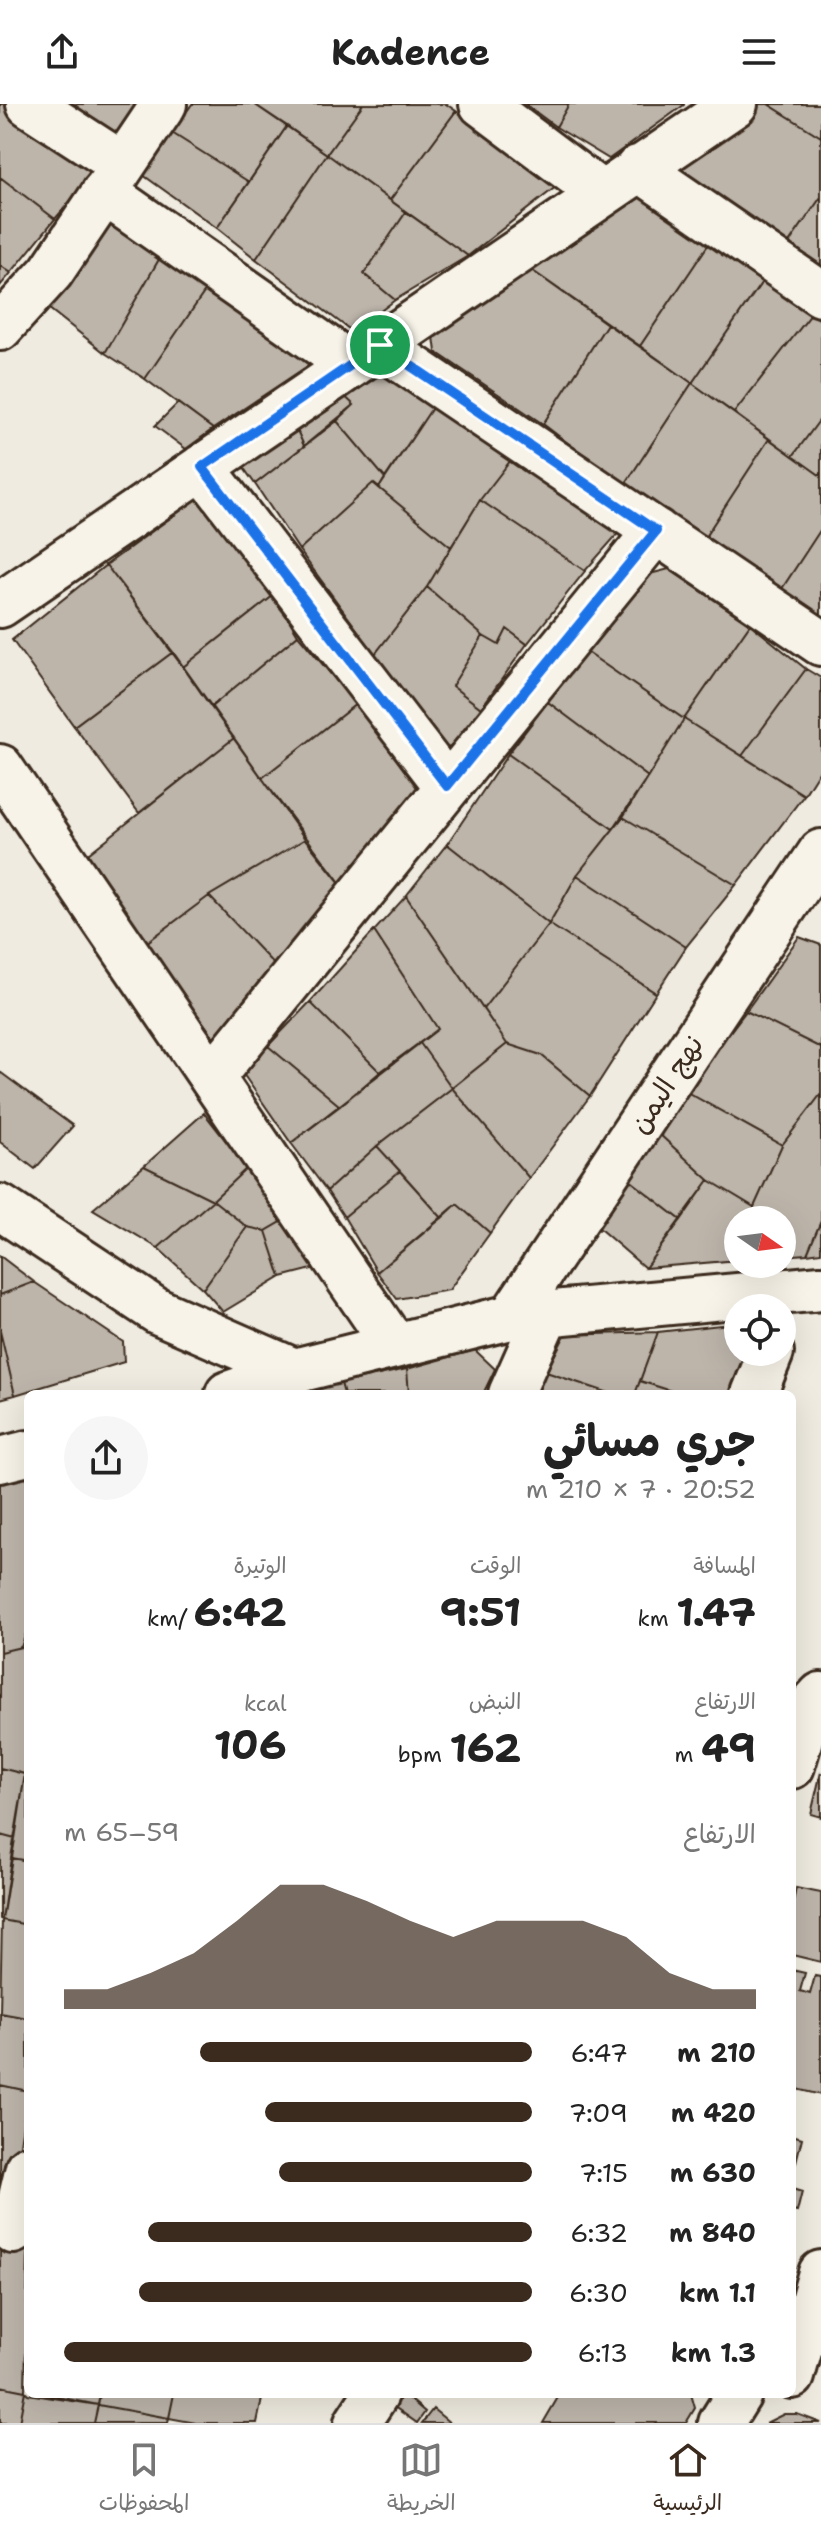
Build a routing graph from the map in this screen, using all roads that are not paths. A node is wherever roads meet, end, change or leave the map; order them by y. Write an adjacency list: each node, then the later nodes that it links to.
1 (29, 104): 6 (street)
2 (164, 104): 6 (street)
3 (482, 104): 7 (street)
4 (735, 104): 5 (street)
5 (638, 168): 7 (street); 8 (street)
6 (113, 178): 9 (street); 10 (street)
7 (601, 193): 10 (street)
8 (821, 294)
9 (0, 328)
10 (366, 355): 11 (street); 12 (street)
11 (202, 467): 13 (street); 16 (street)
12 (656, 531): 14 (street); 16 (street)
13 (0, 605)
14 (821, 643)
15 (0, 767): 18 (street)
16 (447, 786): 18 (street)
17 (821, 852): 21 (street, نهج اليمن)
18 (212, 1077): 22 (street)
19 (0, 1207): 24 (street)
20 (799, 1301): 21 (street)
21 (528, 1316): 22 (street); 26 (street, نهج اليمن)
22 (394, 1345): 24 (street)
23 (765, 1366): 27 (street)
24 (294, 1371): 25 (street)
25 (239, 1390)
26 (512, 1390)
27 (756, 1390)
28 (24, 1454): 29 (street)
29 (0, 1460)
30 (821, 1695): 31 (street)
31 (796, 1752)
32 (24, 2186): 33 (street)
33 (14, 2231)
34 (821, 2273): 35 (street)
35 (796, 2362)
36 (796, 2387): 37 (street)
37 (821, 2393)
38 (373, 2398): 40 (street)
39 (737, 2398): 41 (street)
40 (357, 2423)
41 (721, 2423)

